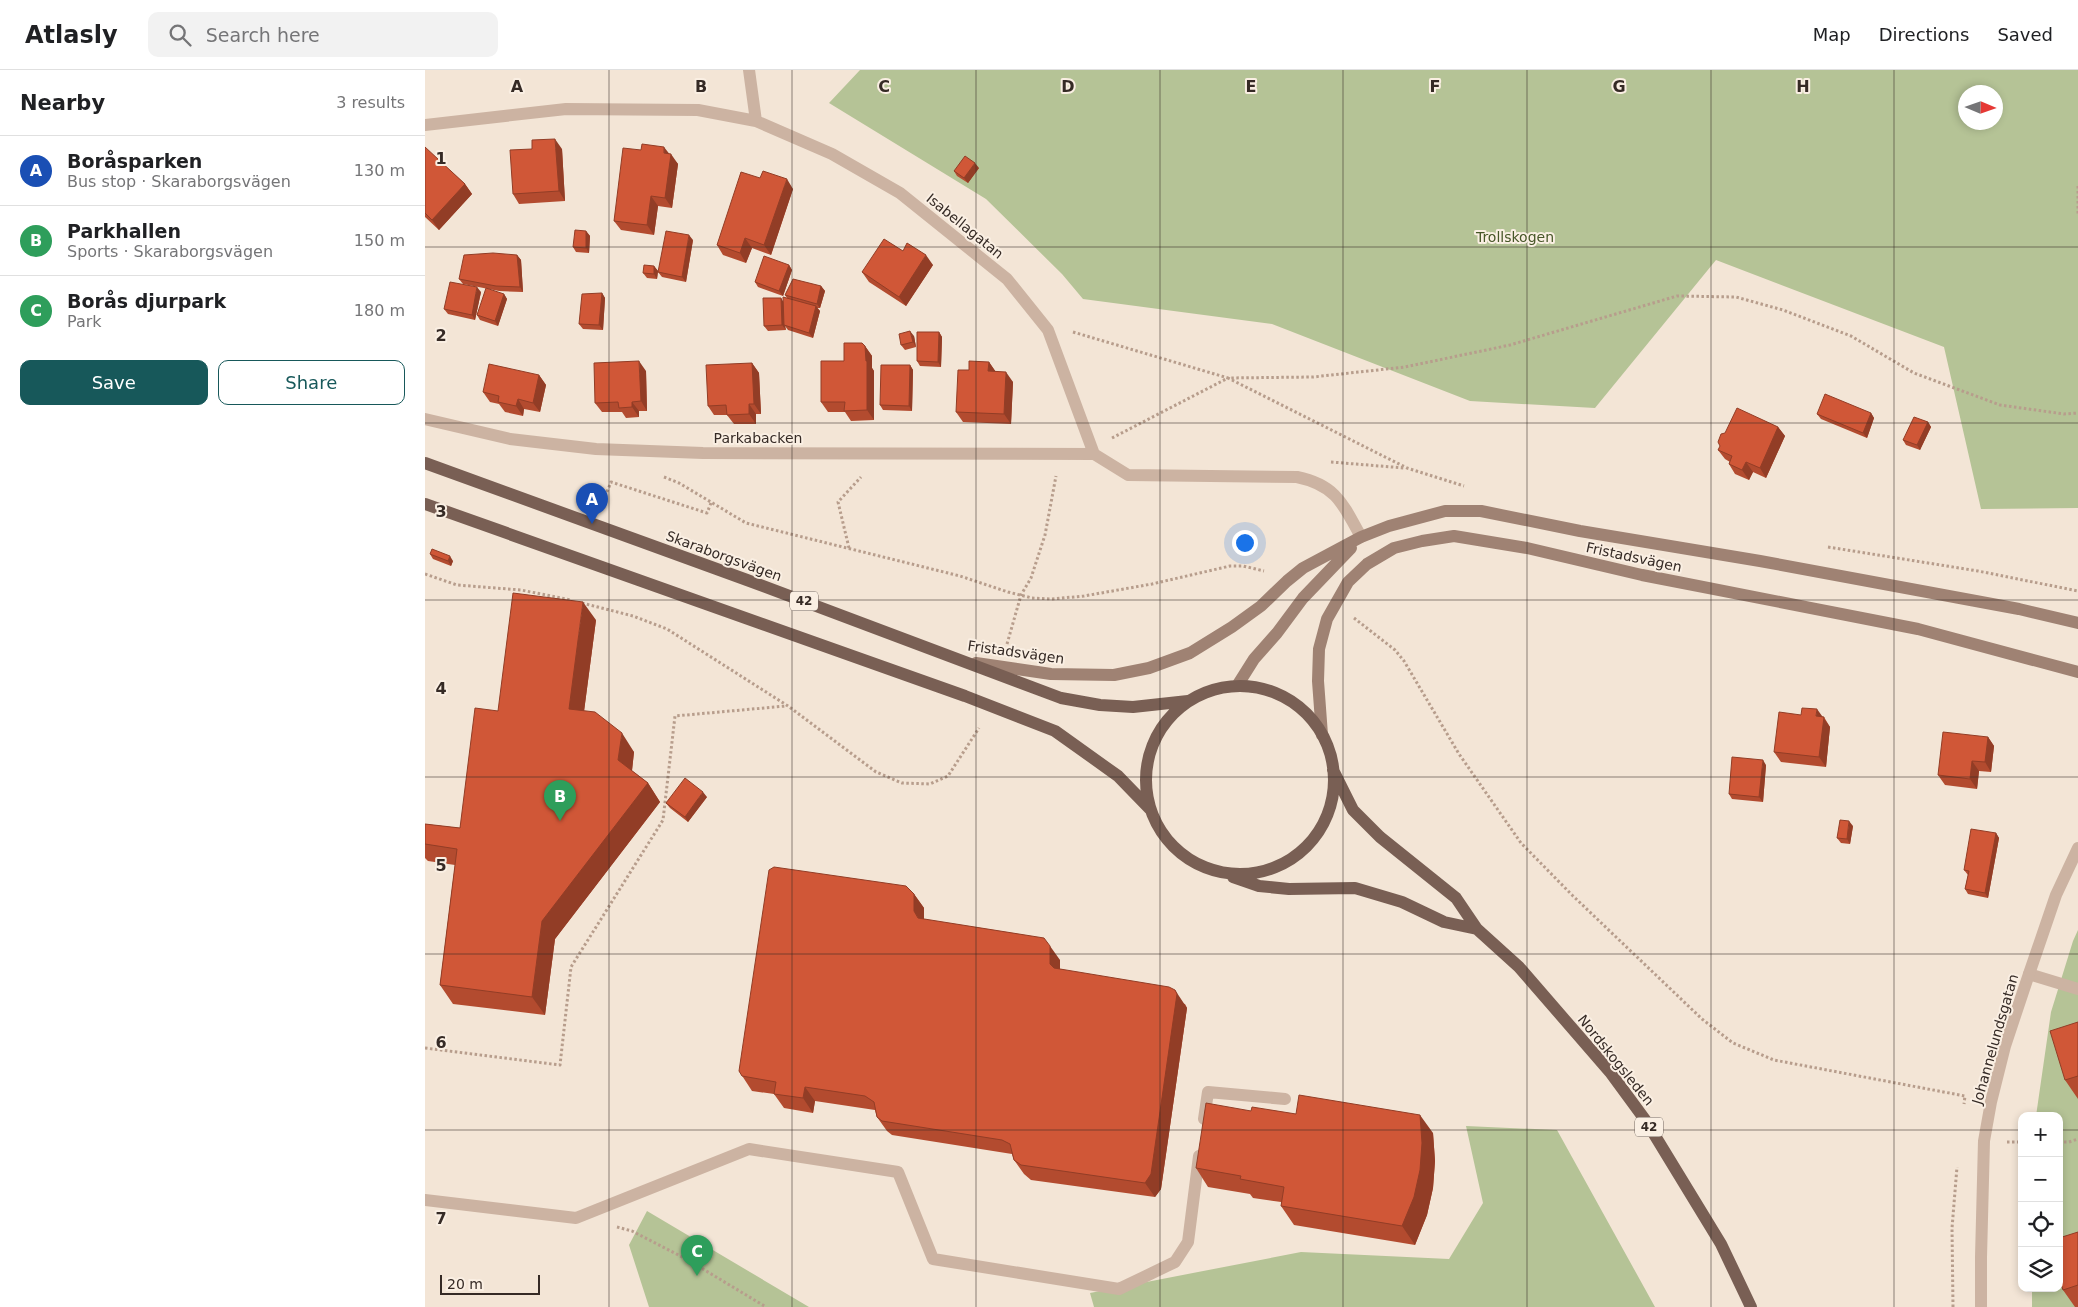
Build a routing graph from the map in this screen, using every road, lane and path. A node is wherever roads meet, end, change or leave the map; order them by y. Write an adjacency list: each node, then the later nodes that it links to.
1 (749, 70): 2 (street)
2 (756, 121): 3 (street, Isabellagatan); 6 (street, Isabellagatan)
3 (425, 125)
4 (2078, 186): 5 (path)
5 (2078, 215)
6 (1047, 330): 7 (path); 12 (street, Isabellagatan)
7 (1228, 378): 8 (path); 12 (path); 15 (path)
8 (2078, 413)
9 (425, 419): 10 (street, Parkabacken)
10 (884, 453): 11 (street, Parkabacken); 21 (path)
11 (1060, 454): 12 (street, Parkabacken); 25 (path)
12 (1094, 454): 19 (street)
13 (425, 463): 29 (main road, Skaraborgsvägen / 42)
14 (663, 476): 17 (path)
15 (1471, 488)
16 (607, 492): 17 (path)
17 (711, 503): 21 (path)
18 (425, 504): 37 (main road, 42)
19 (1361, 537): 27 (street, Fristadsvägen); 29 (street, Fristadsvägen); 31 (street, Fristadsvägen)
20 (1827, 547): 24 (path)
21 (849, 548): 25 (path)
22 (425, 574): 33 (path)
23 (1269, 574): 25 (path)
24 (2078, 591)
25 (1021, 595): 28 (path)
26 (1351, 617): 45 (path)
27 (2078, 623)
28 (1006, 647)
29 (957, 660): 32 (main road, Skaraborgsvägen / 42)
30 (2078, 672): 35 (street, Fristadsvägen)
31 (1237, 686): 32 (main road, 42); 35 (main road, 42)
32 (1188, 701): 37 (main road, 42)
33 (787, 706): 34 (path); 43 (path)
34 (979, 728)
35 (1323, 735): 36 (main road, 42)
36 (1333, 770): 39 (main road, 42); 40 (main road, Nordskogsleden / 42)
37 (1150, 809): 39 (main road, 42)
38 (2078, 848): 41 (street, Johannelundsgatan)
39 (1223, 873): 40 (main road, 42)
40 (1477, 929): 54 (main road, Nordskogsleden / 42)
41 (2029, 974): 42 (street); 56 (street, Johannelundsgatan)
42 (2078, 989)
43 (425, 1048)
44 (1285, 1099): 46 (street)
45 (1964, 1106)
46 (1203, 1129)
47 (2078, 1140): 48 (path)
48 (2063, 1142)
49 (1200, 1148): 52 (street)
50 (1958, 1164): 55 (path)
51 (425, 1200): 52 (street)
52 (576, 1218): 53 (path)
53 (766, 1307)
54 (1751, 1307)
55 (1953, 1307)
56 (1981, 1307)

